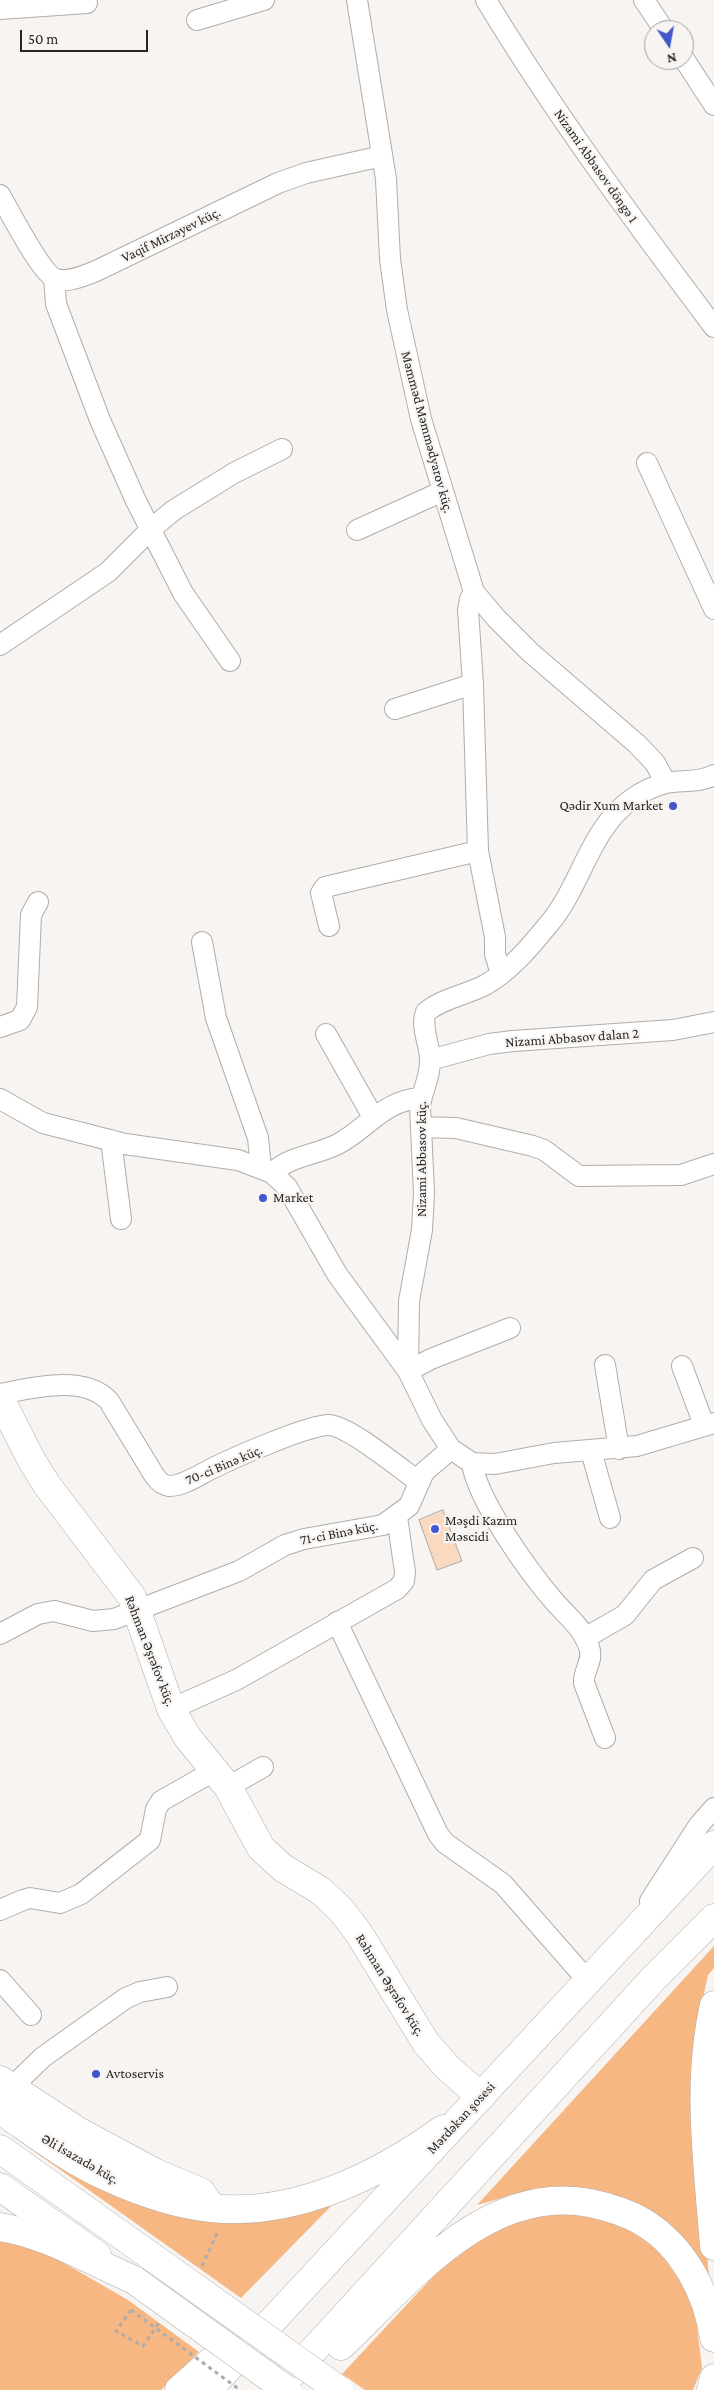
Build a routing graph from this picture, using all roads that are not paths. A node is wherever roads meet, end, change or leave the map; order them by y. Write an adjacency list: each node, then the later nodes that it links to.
1 (264, 0): 7 (street)
2 (357, 0): 11 (street, Məmməd Məmmədyarov küç.)
3 (486, 0): 14 (street, Nizami Abbasov döngə 1)
4 (644, 0): 8 (street)
5 (86, 3): 6 (street)
6 (0, 9)
7 (197, 20)
8 (657, 20)
9 (691, 70): 10 (street)
10 (714, 105)
11 (382, 156): 13 (street, Vaqif Mirzəyev küç.); 17 (street, Məmməd Məmmədyarov küç.)
12 (0, 194): 13 (street)
13 (54, 278): 18 (street)
14 (714, 327)
15 (282, 449): 18 (street)
16 (647, 463): 21 (street)
17 (443, 491): 19 (street); 20 (street, Məmməd Məmmədyarov küç.)
18 (151, 529): 22 (street); 23 (street)
19 (357, 530)
20 (474, 592): 24 (street); 27 (street, Məmməd Məmmədyarov küç.)
21 (714, 609)
22 (0, 645)
23 (230, 660)
24 (473, 684): 25 (street); 28 (street)
25 (396, 709)
26 (714, 775): 27 (street, Nizami Abbasov küç.)
27 (666, 783): 32 (street, Nizami Abbasov küç.)
28 (478, 851): 30 (street); 32 (street)
29 (38, 902): 34 (street)
30 (329, 926)
31 (202, 942): 43 (street)
32 (501, 974): 36 (street, Nizami Abbasov küç.)
33 (714, 1022): 36 (street, Nizami Abbasov dalan 2)
34 (0, 1027)
35 (326, 1034): 39 (street)
36 (430, 1060): 37 (street, Nizami Abbasov küç.)
37 (421, 1098): 39 (street); 40 (street, Nizami Abbasov küç.)
38 (0, 1099): 41 (street)
39 (373, 1117): 43 (street)
40 (421, 1127): 42 (street); 48 (street, Nizami Abbasov küç.)
41 (111, 1140): 43 (street); 44 (street)
42 (714, 1164)
43 (267, 1170): 48 (street)
44 (121, 1219)
45 (510, 1328): 48 (street)
46 (605, 1365): 53 (street)
47 (682, 1366): 51 (street)
48 (408, 1371): 52 (street, Nizami Abbasov küç.)
49 (0, 1394): 56 (street, 70-ci Binə küç.)
50 (0, 1398): 60 (main road, Rəhman Əşrəfov küç.)
51 (709, 1424): 53 (street)
52 (450, 1449): 55 (street); 56 (street, 71-ci Binə küç.)
53 (619, 1449): 54 (street)
54 (591, 1451): 55 (street); 58 (street)
55 (472, 1463): 63 (street)
56 (419, 1482): 57 (street, 71-ci Binə küç.)
57 (397, 1517): 60 (street, 71-ci Binə küç.); 61 (street)
58 (610, 1518)
59 (693, 1558): 63 (street)
60 (138, 1610): 62 (street, 71-ci Binə küç.); 64 (main road, Rəhman Əşrəfov küç.)
61 (337, 1622): 64 (street); 74 (street)
62 (0, 1634)
63 (586, 1638): 65 (street)
64 (171, 1709): 67 (main road, Rəhman Əşrəfov küç.)
65 (606, 1738)
66 (263, 1767): 67 (street)
67 (221, 1779): 70 (street); 79 (main road, Rəhman Əşrəfov küç.)
68 (714, 1808): 72 (street)
69 (714, 1845): 72 (main road, Mərdəkan şosesi)
70 (0, 1910)
71 (714, 1918): 90 (main road)
72 (624, 1942): 74 (main road, Mərdəkan şosesi)
73 (0, 1980): 77 (street)
74 (588, 1982): 79 (main road, Mərdəkan şosesi)
75 (167, 1987): 78 (street)
76 (714, 2005): 83 (main road)
77 (31, 2016)
78 (4, 2092): 79 (main road, Əli İsazadə küç.)
79 (475, 2104): 84 (main road, Mərdəkan şosesi)
80 (0, 2149): 93 (main road, bridge)
81 (0, 2187): 85 (main road)
82 (0, 2227): 85 (main road)
83 (714, 2246)
84 (335, 2252): 88 (main road); 89 (main road, Mərdəkan şosesi)
85 (134, 2280): 91 (main road, bridge)
86 (714, 2338): 92 (main road)
87 (714, 2378): 94 (main road)
88 (179, 2390)
89 (208, 2390)
90 (277, 2390)
91 (287, 2390)
92 (295, 2390)
93 (339, 2390)
94 (712, 2390)

